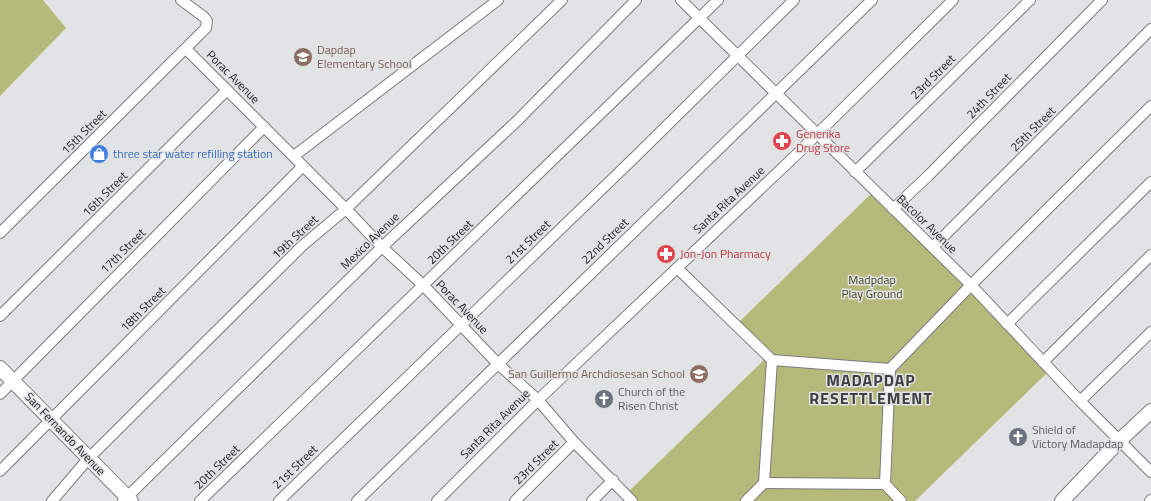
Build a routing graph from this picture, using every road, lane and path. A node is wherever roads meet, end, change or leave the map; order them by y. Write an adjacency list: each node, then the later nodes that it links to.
1 (181, 0): 14 (street, 15th Street)
2 (498, 0): 21 (street)
3 (562, 0): 25 (street, 19th Street)
4 (636, 0): 28 (street, Mexico Avenue)
5 (681, 0): 12 (street, Bacolor Avenue)
6 (718, 0): 12 (street, 20th Street)
7 (794, 0): 15 (street, 21st Street)
8 (872, 0): 17 (street, 22nd Street)
9 (953, 0): 20 (street, Santa Rita Avenue)
10 (1030, 0): 23 (street, 23rd Street)
11 (1102, 0): 26 (street, 24th Street)
12 (699, 18): 15 (street, Bacolor Avenue); 33 (street, 20th Street)
13 (1151, 29): 29 (street, 25th Street)
14 (186, 49): 16 (street, Porac Avenue); 27 (street, 15th Street)
15 (737, 56): 17 (street, Bacolor Avenue); 35 (street, 21st Street)
16 (228, 90): 19 (street, Porac Avenue); 34 (street, 16th Street)
17 (776, 92): 20 (street, Bacolor Avenue); 40 (street, 22nd Street)
18 (1151, 106): 32 (street)
19 (264, 127): 21 (street, Porac Avenue); 43 (street, 17th Street)
20 (816, 134): 23 (street, Bacolor Avenue); 31 (street, Santa Rita Avenue)
21 (294, 156): 22 (street, Porac Avenue)
22 (303, 166): 25 (street, Porac Avenue); 48 (street, 18th Street)
23 (855, 172): 26 (street, Bacolor Avenue)
24 (1151, 182): 36 (street)
25 (346, 209): 28 (street, Porac Avenue); 51 (street, 19th Street)
26 (894, 209): 29 (street, Bacolor Avenue)
27 (0, 233)
28 (382, 247): 33 (street, Porac Avenue); 57 (street, Mexico Avenue)
29 (933, 248): 32 (street, Bacolor Avenue)
30 (1151, 255): 39 (street)
31 (676, 268): 38 (street); 45 (street, Santa Rita Avenue)
32 (971, 285): 36 (street, Bacolor Avenue); 42 (street)
33 (424, 286): 35 (street, Porac Avenue); 59 (street, 20th Street)
34 (0, 316)
35 (462, 324): 40 (street, Porac Avenue); 60 (street, 21st Street)
36 (1007, 324): 39 (street, Bacolor Avenue)
37 (1151, 332): 46 (street)
38 (772, 360): 42 (street); 55 (street)
39 (1043, 362): 46 (street, Bacolor Avenue)
40 (498, 364): 45 (street, Porac Avenue); 61 (street, 22nd Street)
41 (0, 368): 43 (main road, San Fernando Avenue)
42 (890, 369): 56 (street)
43 (13, 381): 44 (street, 17th Street); 48 (main road, San Fernando Avenue)
44 (0, 394)
45 (538, 400): 50 (street, Porac Avenue); 62 (street, Santa Rita Avenue)
46 (1080, 401): 49 (street, Bacolor Avenue)
47 (1151, 411): 49 (main road)
48 (52, 420): 51 (main road, San Fernando Avenue); 52 (street, 18th Street)
49 (1120, 441): 53 (street, Bacolor Avenue); 68 (main road)
50 (574, 442): 54 (street, Porac Avenue); 63 (street, 23rd Street)
51 (88, 459): 57 (main road, San Fernando Avenue); 58 (street, 19th Street)
52 (0, 471)
53 (1151, 472)
54 (613, 480): 64 (street); 65 (street, Porac Avenue)
55 (764, 483): 56 (street); 66 (street)
56 (885, 484): 67 (street)
57 (127, 500)
58 (52, 501)
59 (200, 501)
60 (279, 501)
61 (357, 501)
62 (437, 501)
63 (515, 501)
64 (592, 501)
65 (632, 501)
66 (746, 501)
67 (901, 501)
68 (1062, 501)

